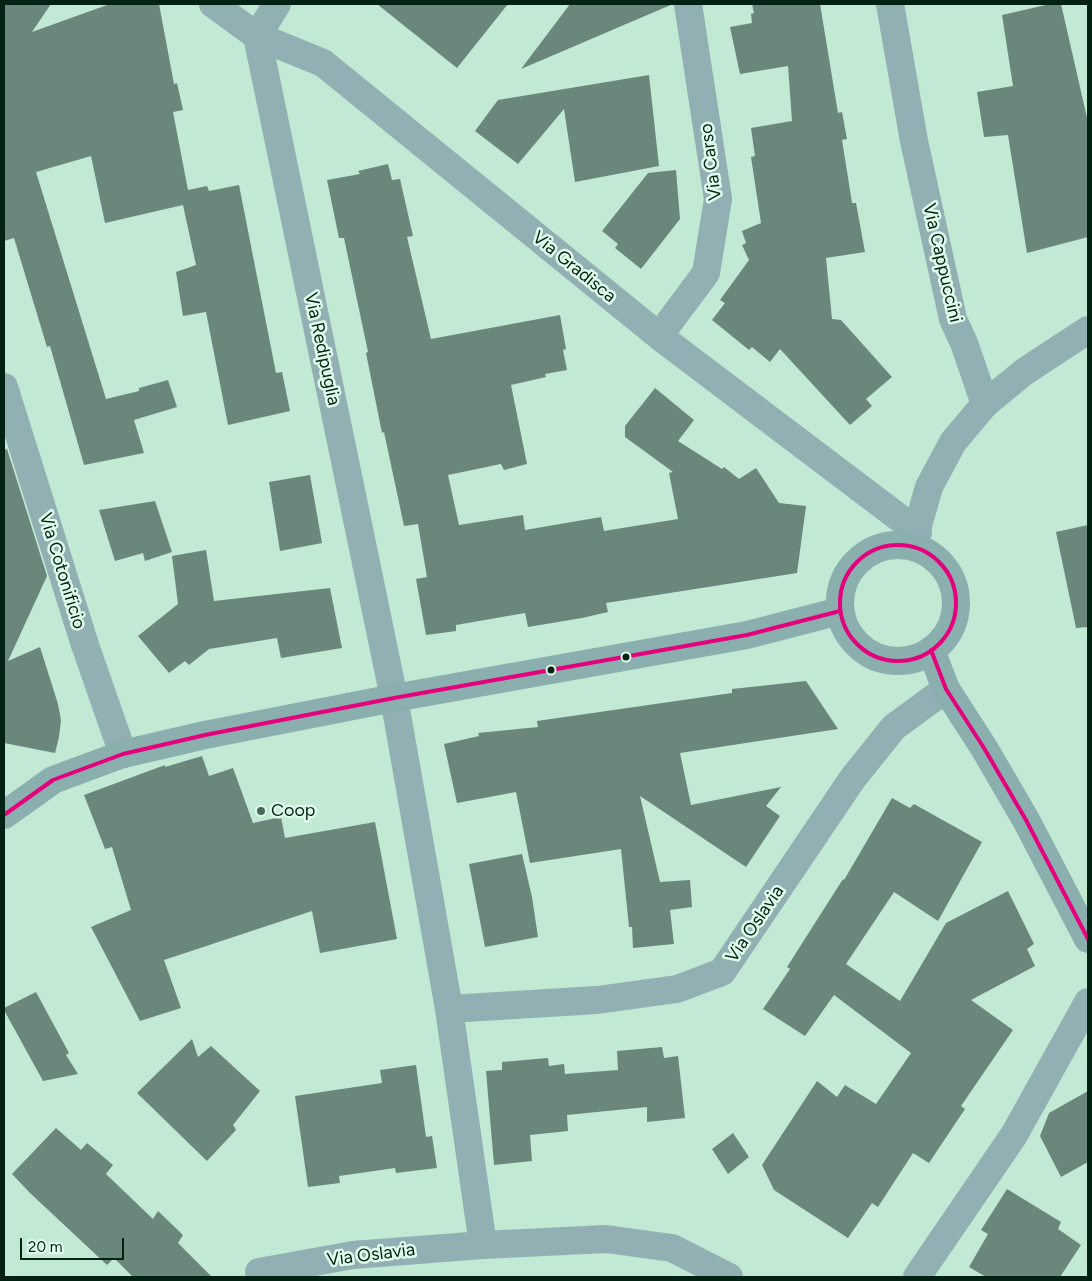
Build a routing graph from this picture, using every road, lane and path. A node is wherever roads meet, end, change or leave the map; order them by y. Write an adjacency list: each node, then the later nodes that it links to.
1 (213, 4): 5 (street, Via Gradisca)
2 (277, 4): 5 (street)
3 (688, 4): 7 (street, Via Carso)
4 (890, 4): 9 (street, Via Cappuccini)
5 (257, 36): 7 (street, Via Gradisca); 14 (street, Via Redipuglia)
6 (1088, 330): 9 (street)
7 (659, 336): 10 (street, Via Gradisca)
8 (4, 387): 15 (street, Via Cotonificio)
9 (985, 404): 10 (street)
10 (915, 539): 11 (main road); 12 (main road)
11 (840, 611): 12 (main road); 14 (main road)
12 (931, 650): 13 (main road)
13 (946, 689): 17 (main road); 19 (street, Via Oslavia)
14 (394, 698): 15 (main road); 19 (street)
15 (123, 754): 16 (main road)
16 (4, 815)
17 (1088, 939)
18 (1088, 1002): 23 (street)
19 (449, 1009): 20 (street)
20 (483, 1245): 21 (street, Via Oslavia); 22 (street, Via Oslavia)
21 (259, 1272)
22 (729, 1277)
23 (917, 1277)

